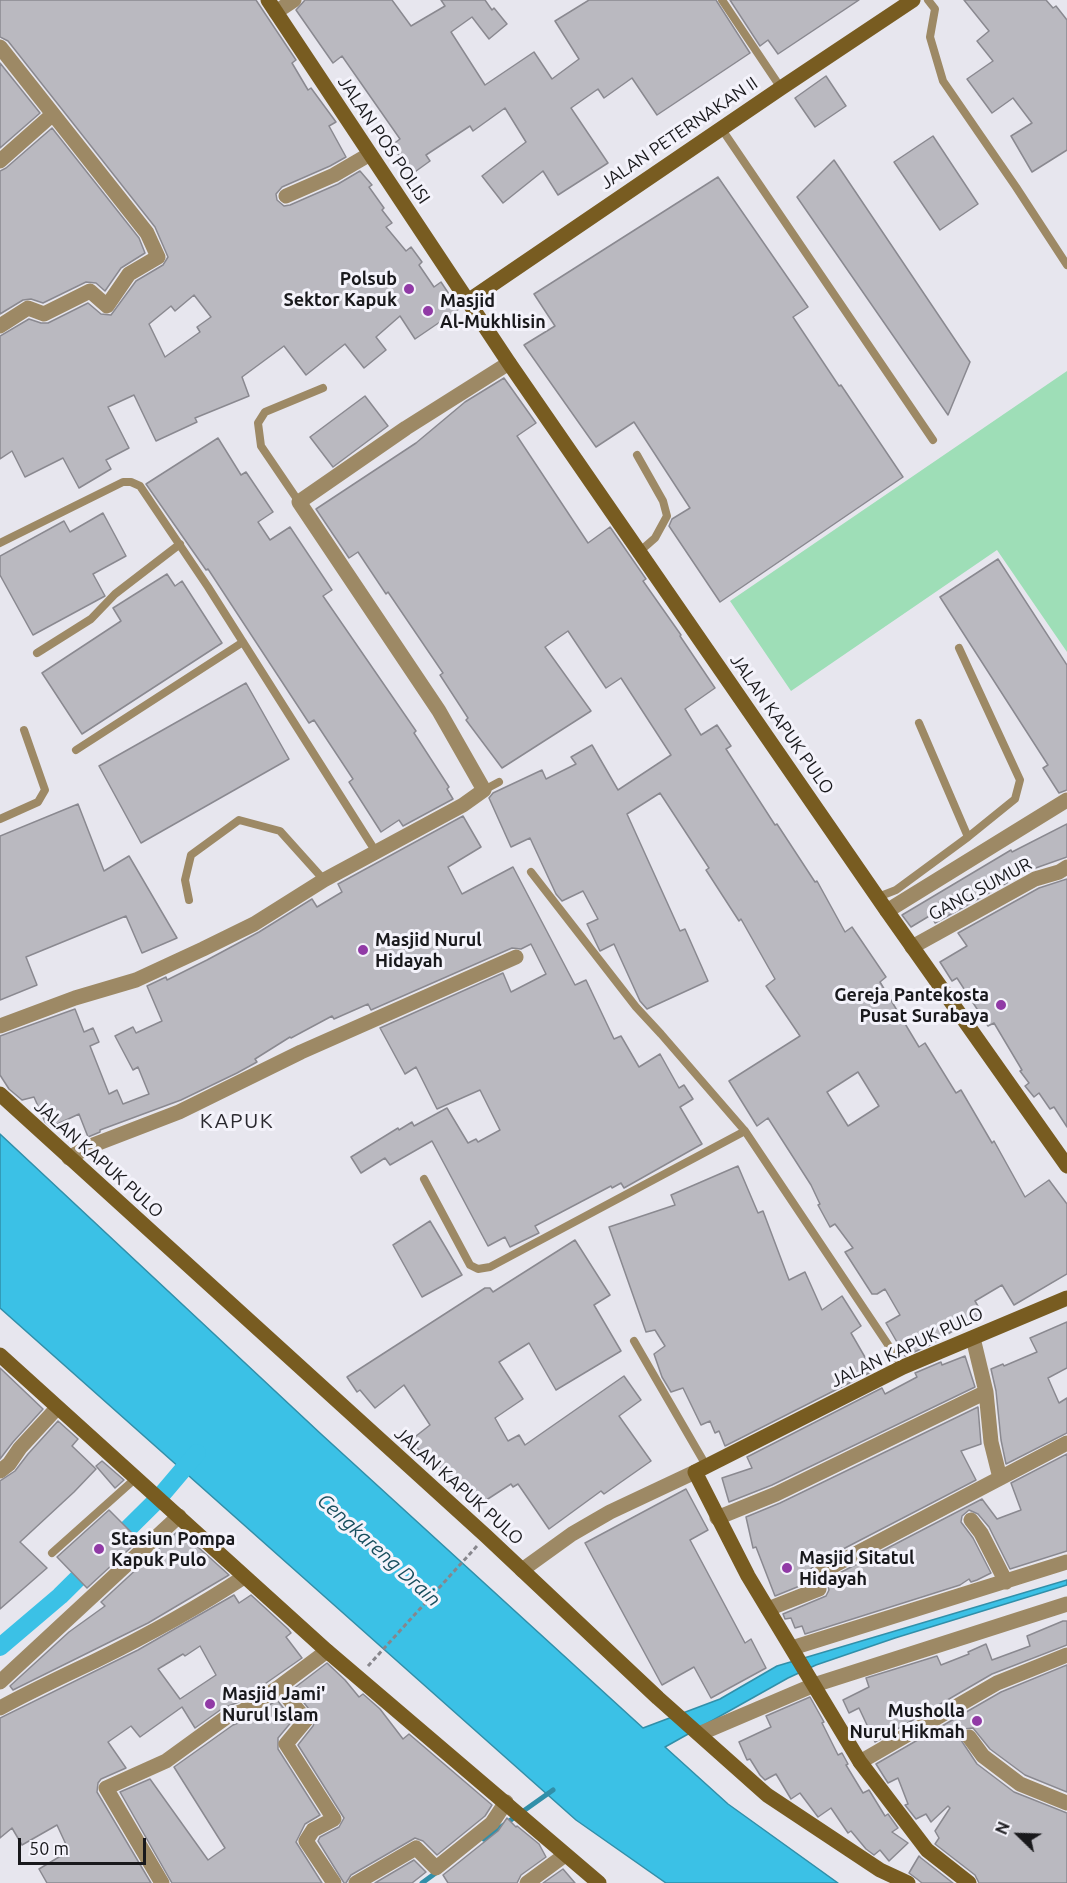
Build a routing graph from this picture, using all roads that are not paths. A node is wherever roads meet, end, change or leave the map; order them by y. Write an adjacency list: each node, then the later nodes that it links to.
1 (294, 0): 5 (street)
2 (722, 0): 7 (lane)
3 (913, 0): 7 (street, JALAN PETERNAKAN II)
4 (928, 0): 13 (lane)
5 (272, 6): 10 (street, JALAN POS POLISI)
6 (0, 47): 8 (street)
7 (780, 88): 9 (street, JALAN PETERNAKAN II)
8 (53, 114): 11 (street); 15 (street)
9 (721, 128): 14 (street, JALAN PETERNAKAN II); 18 (lane)
10 (370, 154): 12 (street); 14 (street, JALAN POS POLISI)
11 (0, 161)
12 (286, 196)
13 (1067, 266)
14 (468, 301): 16 (street, JALAN KAPUK PULO)
15 (0, 326)
16 (509, 363): 20 (street); 23 (street, JALAN KAPUK PULO)
17 (323, 388): 20 (lane)
18 (933, 440)
19 (636, 455): 23 (lane)
20 (299, 502): 31 (street)
21 (0, 543): 22 (lane)
22 (180, 544): 24 (lane); 26 (lane)
23 (639, 552): 39 (street, JALAN KAPUK PULO)
24 (243, 642): 29 (lane); 35 (lane)
25 (959, 648): 34 (lane)
26 (37, 653)
27 (919, 723): 34 (lane)
28 (24, 730): 33 (lane)
29 (76, 750)
30 (499, 782): 31 (lane)
31 (484, 790): 35 (street)
32 (1067, 800): 41 (street)
33 (0, 819)
34 (968, 837): 39 (lane)
35 (376, 852): 38 (street)
36 (1067, 867): 42 (street, GANG SUMUR)
37 (531, 872): 46 (lane)
38 (324, 880): 40 (lane); 44 (street)
39 (878, 897): 41 (street, JALAN KAPUK PULO)
40 (189, 900)
41 (887, 911): 42 (street, JALAN KAPUK PULO)
42 (912, 947): 48 (street, JALAN KAPUK PULO)
43 (516, 957): 47 (street)
44 (0, 1026)
45 (0, 1094): 47 (street, JALAN KAPUK PULO)
46 (746, 1131): 49 (lane); 54 (lane)
47 (69, 1158): 67 (street, JALAN KAPUK PULO)
48 (1067, 1166)
49 (424, 1179)
50 (1067, 1298): 51 (street, JALAN KAPUK PULO)
51 (973, 1338): 54 (street, JALAN KAPUK PULO); 55 (street)
52 (634, 1341): 58 (lane)
53 (0, 1355): 56 (street)
54 (903, 1367): 58 (street, JALAN KAPUK PULO)
55 (986, 1392): 60 (street); 63 (street)
56 (57, 1408): 59 (street); 61 (street)
57 (1067, 1443): 60 (street)
58 (701, 1470): 63 (street); 67 (street)
59 (0, 1471)
60 (1000, 1478): 71 (street)
61 (139, 1481): 62 (street); 65 (lane)
62 (175, 1512): 68 (street); 76 (street)
63 (717, 1518): 71 (street)
64 (971, 1520): 69 (street)
65 (52, 1553)
66 (1067, 1562): 69 (street)
67 (522, 1570): 79 (street, JALAN KAPUK PULO)
68 (244, 1577): 72 (street); 78 (street)
69 (1006, 1581): 73 (street)
70 (1067, 1604): 75 (street)
71 (768, 1609): 73 (street)
72 (327, 1651): 77 (street); 83 (street)
73 (795, 1653): 75 (street)
74 (1067, 1655): 81 (street)
75 (810, 1678): 79 (street); 81 (street)
76 (0, 1682)
77 (279, 1687): 86 (street); 87 (street)
78 (0, 1708)
79 (697, 1733): 90 (street, JALAN KAPUK PULO)
80 (969, 1737): 82 (street)
81 (860, 1762): 91 (street)
82 (1067, 1803)
83 (516, 1811): 84 (street); 88 (street)
84 (566, 1855): 85 (street); 89 (street)
85 (531, 1880)
86 (162, 1883)
87 (334, 1883)
88 (356, 1883)
89 (599, 1883)
90 (908, 1883)
91 (969, 1883)

